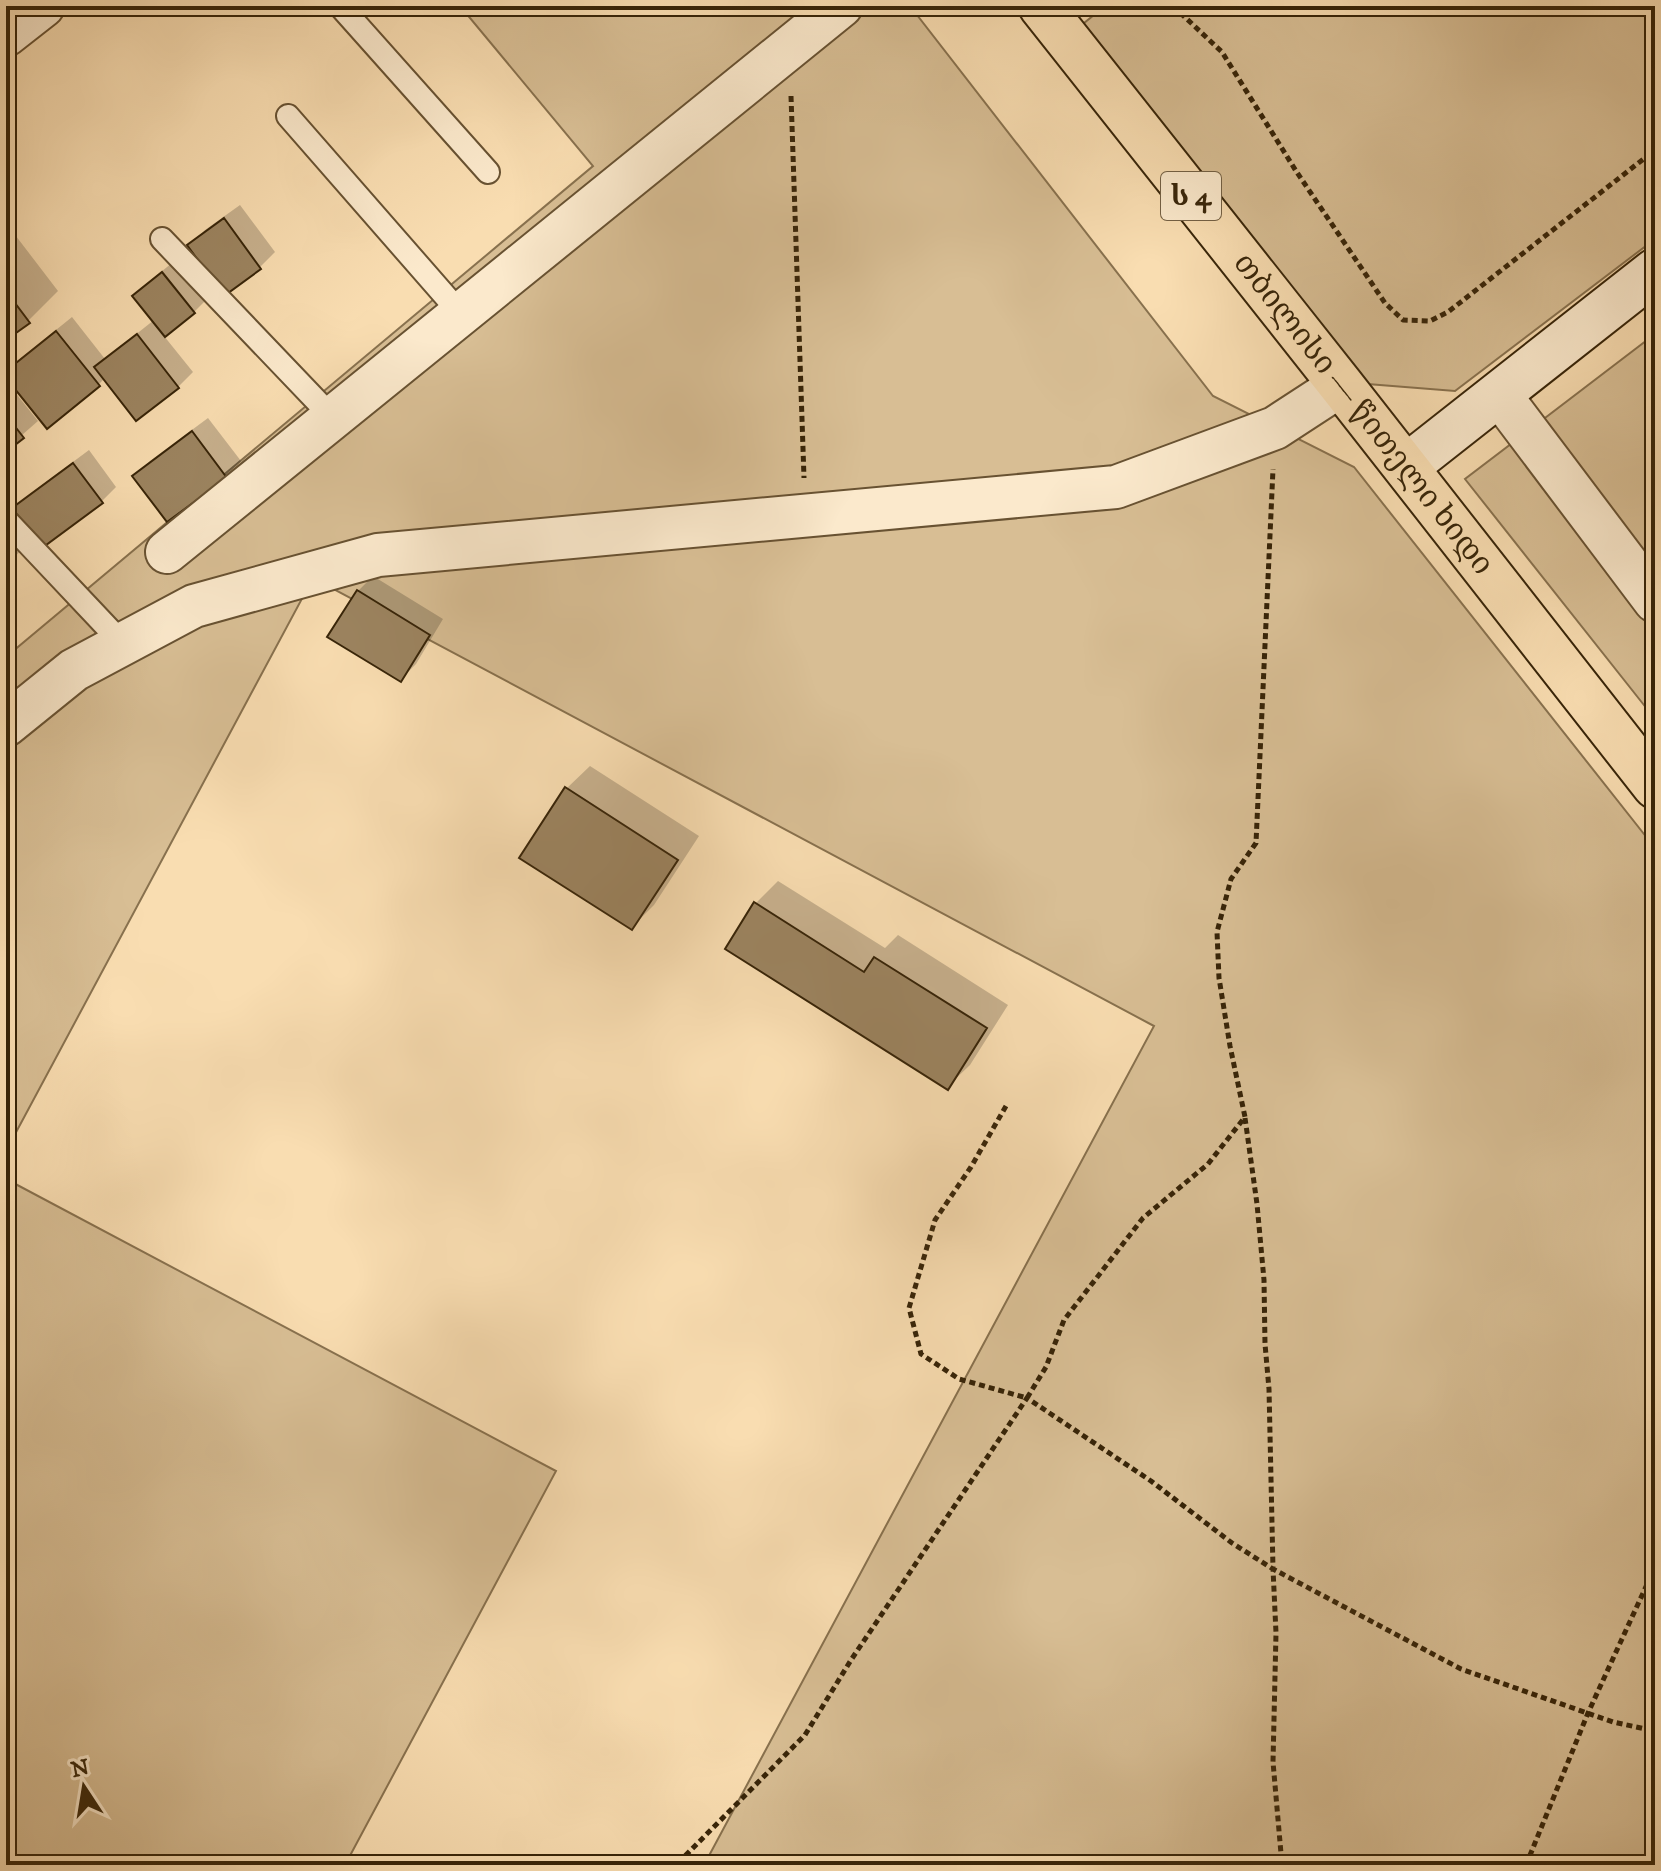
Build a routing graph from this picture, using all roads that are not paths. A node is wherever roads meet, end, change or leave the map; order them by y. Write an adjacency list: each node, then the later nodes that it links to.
1 (43, 6): 5 (street)
2 (340, 6): 7 (lane)
3 (841, 6): 10 (street)
4 (1041, 6): 11 (highway, თბილისი — წითელი ხიდი / ს 4)
5 (6, 35)
6 (288, 116): 10 (lane)
7 (488, 172)
8 (162, 239): 13 (lane)
9 (1655, 271): 12 (street)
10 (461, 314): 13 (street)
11 (1341, 385): 14 (highway, თბილისი — წითელი ხიდი / ს 4); 18 (street)
12 (1499, 394): 14 (street); 17 (street)
13 (333, 418): 16 (street)
14 (1406, 467): 20 (highway, თბილისი — წითელი ხიდი / ს 4)
15 (6, 520): 18 (lane)
16 (167, 552)
17 (1655, 601)
18 (123, 644): 19 (street)
19 (6, 725)
20 (1655, 786)

